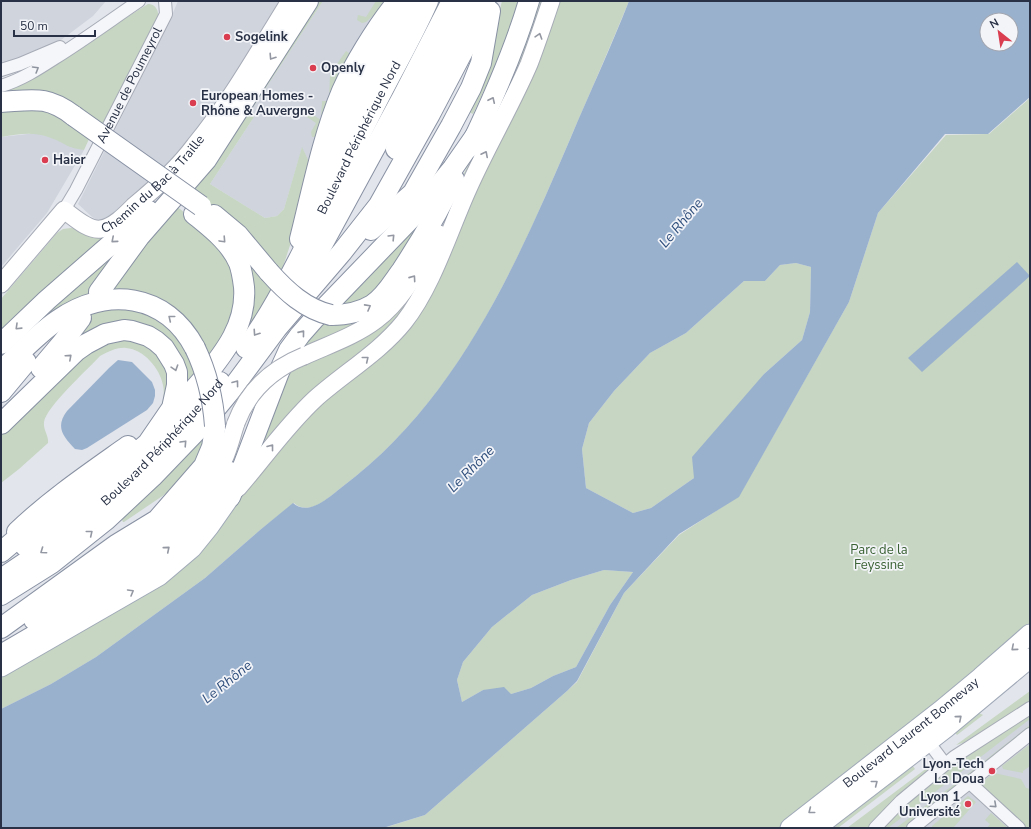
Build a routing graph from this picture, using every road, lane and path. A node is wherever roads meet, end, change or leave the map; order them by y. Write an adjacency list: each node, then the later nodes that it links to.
1 (139, 1): 19 (street); 20 (street, one-way to 1)
2 (165, 1): 28 (street, Avenue de Poumeyrol)
3 (290, 1): 28 (main road, Chemin du Bac à Traille)
4 (308, 1): 25 (highway, one-way to 25)
5 (398, 1): 31 (highway, Boulevard Périphérique Nord)
6 (404, 1): 31 (highway, Boulevard Périphérique Nord)
7 (411, 1): 31 (highway)
8 (417, 1): 31 (highway, Boulevard Périphérique Nord)
9 (423, 1): 31 (highway, Boulevard Périphérique Nord)
10 (428, 1): 31 (highway, Boulevard Périphérique Nord)
11 (444, 1): 23 (highway)
12 (452, 1): 24 (highway)
13 (458, 1): 23 (highway)
14 (464, 1): 27 (highway)
15 (469, 1): 30 (highway)
16 (529, 1): 22 (highway, one-way to 16)
17 (551, 1): 26 (main road, one-way to 17)
18 (487, 4): 30 (highway); 30 (highway)
19 (1, 70)
20 (1, 86)
21 (1, 102): 29 (highway, bridge)
22 (476, 135): 29 (highway, one-way to 22, bridge); 40 (highway, one-way to 22)
23 (377, 140): 24 (highway); 27 (highway); 31 (highway)
24 (370, 157): 31 (highway)
25 (198, 170): 33 (highway); 36 (highway, one-way to 36)
26 (468, 189): 45 (main road, one-way to 26); 47 (main road, one-way to 26, bridge)
27 (364, 193): 31 (highway)
28 (64, 210): 32 (main road, Avenue de Poumeyrol)
29 (198, 210): 41 (highway, one-way to 41)
30 (342, 252): 35 (highway, Boulevard Périphérique Nord)
31 (296, 278): 35 (highway, Boulevard Périphérique Nord); 53 (highway, Boulevard Périphérique Nord, one-way to 53)
32 (1, 284)
33 (99, 292)
34 (82, 312): 37 (highway); 38 (highway); 39 (highway); 43 (highway, one-way to 34, bridge)
35 (277, 328): 54 (highway, Boulevard Périphérique Nord, one-way to 35)
36 (1, 344)
37 (1, 371)
38 (1, 392)
39 (1, 408)
40 (265, 409): 45 (highway); 55 (highway, one-way to 40)
41 (164, 421): 42 (highway, one-way to 41); 46 (highway); 48 (highway); 49 (highway); 50 (highway)
42 (1, 424)
43 (215, 427): 44 (highway); 47 (highway)
44 (184, 489): 47 (highway); 54 (highway)
45 (230, 497): 62 (main road, one-way to 45)
46 (84, 500): 51 (highway); 52 (highway)
47 (161, 524): 55 (highway); 56 (highway); 57 (highway); 59 (highway)
48 (1, 538)
49 (1, 547)
50 (1, 552)
51 (1, 558)
52 (1, 562)
53 (1, 579)
54 (6, 604)
55 (77, 610): 60 (highway)
56 (1, 628)
57 (1, 634)
58 (1030, 634): 65 (main road, Boulevard Laurent Bonnevay, one-way to 65)
59 (1, 638)
60 (1, 655)
61 (1030, 658): 65 (main road, Boulevard Laurent Bonnevay, one-way to 61)
62 (1, 667)
63 (1030, 708): 66 (street)
64 (1030, 734): 67 (street)
65 (923, 735): 66 (street); 68 (main road, Boulevard Laurent Bonnevay, one-way to 68); 69 (main road, Boulevard Laurent Bonnevay, one-way to 65)
66 (945, 764): 70 (street)
67 (970, 783): 71 (street); 72 (street, one-way to 72)
68 (790, 828)
69 (816, 828)
70 (876, 828)
71 (913, 828)
72 (1019, 828)

